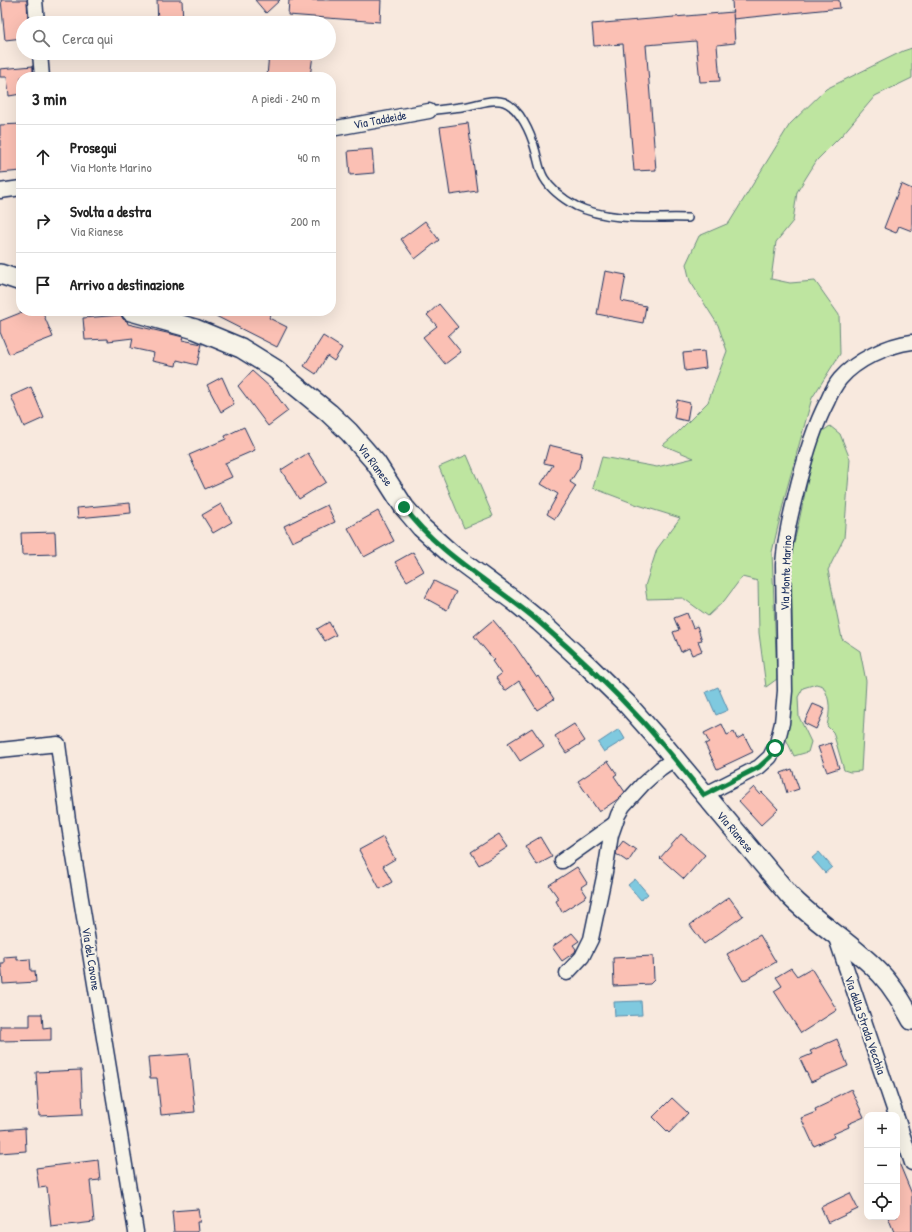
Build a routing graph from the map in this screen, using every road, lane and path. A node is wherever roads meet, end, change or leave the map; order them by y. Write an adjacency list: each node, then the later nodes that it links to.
1 (35, 0): 2 (street)
2 (36, 16)
3 (41, 60): 4 (street)
4 (42, 72)
5 (429, 111): 6 (street, Via Taddeide); 9 (lane)
6 (336, 128)
7 (16, 189): 8 (street)
8 (0, 192)
9 (688, 218)
10 (0, 274): 11 (main road)
11 (16, 279)
12 (149, 316): 15 (main road, Via Rianese)
13 (912, 342): 16 (street, Via Monte Marino)
14 (0, 750): 25 (street, Via del Cavone)
15 (674, 759): 16 (main road, Via Rianese); 17 (street)
16 (704, 795): 19 (main road, Via Rianese)
17 (614, 824): 18 (street); 20 (street)
18 (562, 861)
19 (835, 935): 21 (main road, Via Rianese); 22 (street, Via della Strada Vecchia)
20 (566, 973)
21 (912, 1020)
22 (895, 1112)
23 (900, 1127): 24 (street)
24 (912, 1163)
25 (136, 1232)

